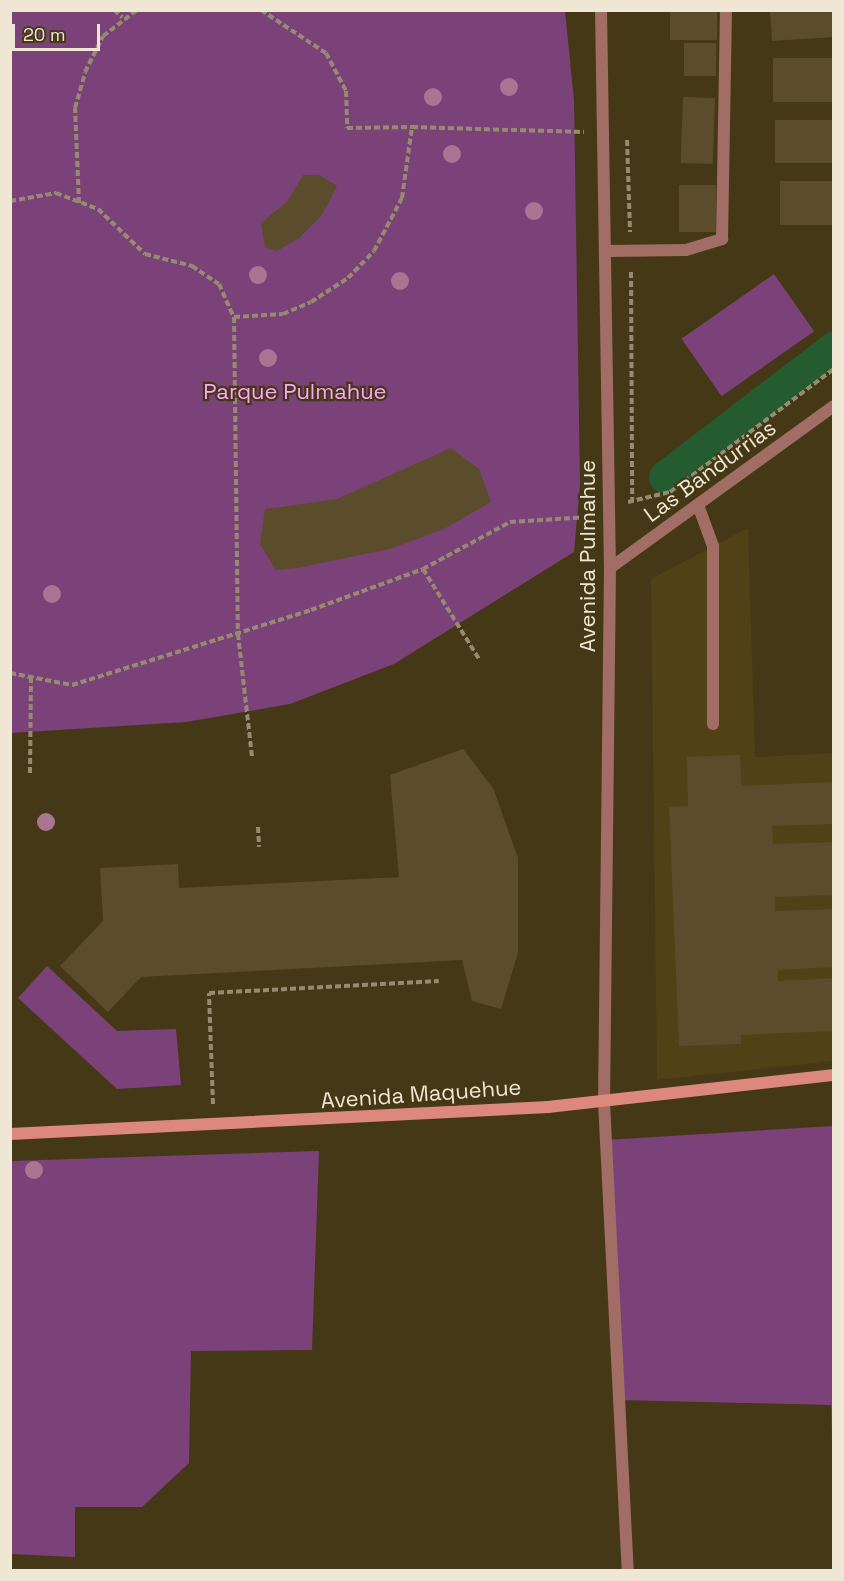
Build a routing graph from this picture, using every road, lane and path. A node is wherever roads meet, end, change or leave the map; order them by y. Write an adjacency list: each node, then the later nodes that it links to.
1 (114, 10): 6 (path)
2 (137, 10): 6 (path)
3 (261, 10): 7 (path)
4 (601, 10): 8 (street, Avenida Pulmahue)
5 (726, 10): 11 (street)
6 (122, 17): 10 (path)
7 (412, 128): 8 (path); 12 (path)
8 (605, 132): 11 (street, Avenida Pulmahue)
9 (10, 201): 10 (path)
10 (79, 204): 12 (path)
11 (609, 251): 15 (street, Avenida Pulmahue)
12 (234, 317): 20 (path)
13 (834, 369): 15 (path)
14 (834, 406): 16 (street, Las Bandurrias)
15 (609, 503): 18 (street, Avenida Pulmahue)
16 (698, 505): 18 (street, Las Bandurrias); 24 (street)
17 (590, 517): 19 (path)
18 (610, 568): 31 (street, Avenida Pulmahue)
19 (423, 569): 20 (path); 21 (path)
20 (238, 634): 23 (path); 25 (path)
21 (479, 658)
22 (10, 673): 23 (path)
23 (30, 678): 26 (path)
24 (713, 724)
25 (252, 757)
26 (30, 773)
27 (258, 828): 28 (path)
28 (259, 847)
29 (439, 981): 32 (path)
30 (834, 1076): 31 (main road, Avenida Maquehue)
31 (604, 1102): 32 (main road, Avenida Maquehue); 34 (street, Avenida Pulmahue)
32 (214, 1126): 33 (main road, Avenida Maquehue)
33 (10, 1134)
34 (628, 1570)

